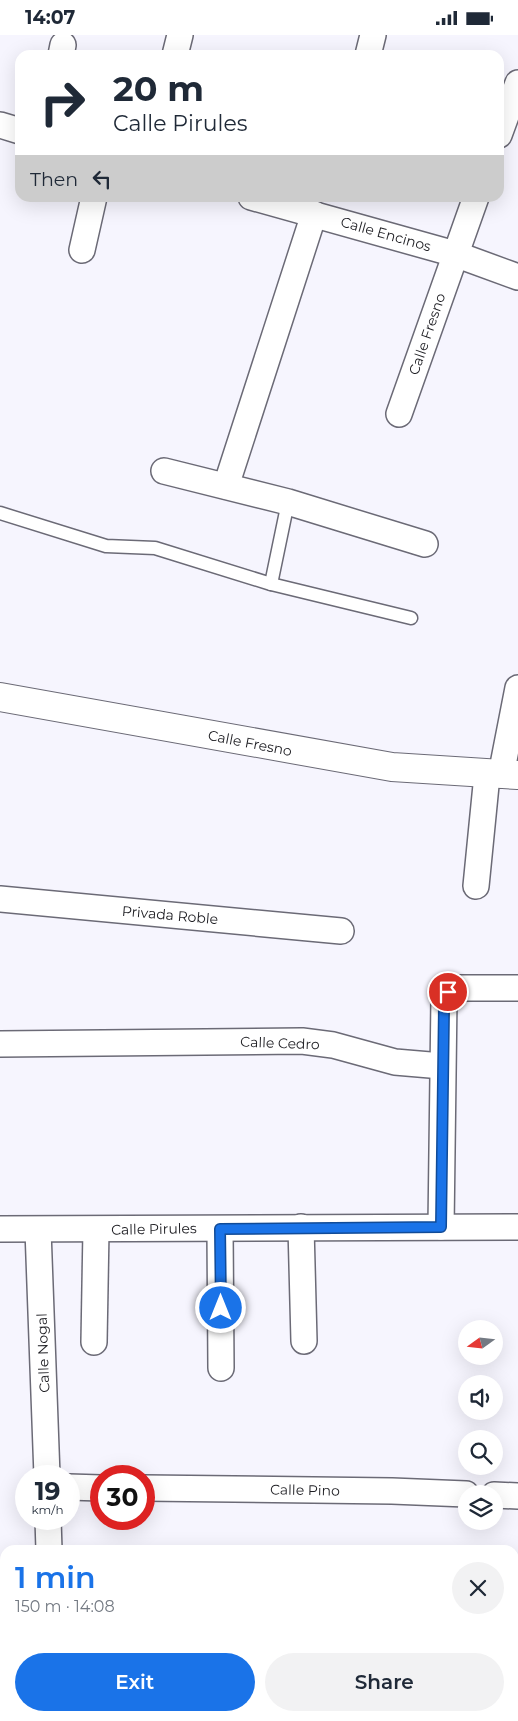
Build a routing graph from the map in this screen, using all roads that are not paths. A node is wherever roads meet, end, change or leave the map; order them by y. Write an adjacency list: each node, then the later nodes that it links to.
1 (180, 35): 3 (street)
2 (373, 35): 4 (street)
3 (176, 50)
4 (369, 50)
5 (517, 89): 6 (street)
6 (504, 122)
7 (0, 125): 8 (street)
8 (15, 130)
9 (93, 202): 13 (street)
10 (280, 202): 12 (street, Calle Encinos)
11 (474, 202): 14 (street, Calle Fresno)
12 (327, 210): 14 (street, Calle Encinos); 18 (street)
13 (82, 250)
14 (455, 254): 15 (street, Calle Encinos); 16 (street, Calle Fresno)
15 (518, 277)
16 (398, 414)
17 (164, 471): 18 (street)
18 (226, 486): 19 (street)
19 (288, 503): 21 (street); 22 (lane)
20 (0, 513): 22 (lane)
21 (425, 544)
22 (271, 584): 23 (lane)
23 (411, 618)
24 (518, 688): 26 (street)
25 (0, 697): 26 (street, Calle Fresno)
26 (502, 775): 27 (street)
27 (476, 886)
28 (0, 899): 29 (street, Privada Roble)
29 (341, 931)
30 (518, 988): 32 (street)
31 (0, 1044): 32 (street, Calle Cedro)
32 (442, 1066): 34 (street)
33 (301, 1227): 34 (street, Calle Pirules); 37 (street, Calle Pirules); 40 (street)
34 (441, 1227): 35 (street, Calle Pirules)
35 (518, 1227)
36 (0, 1229): 38 (street, Calle Pirules)
37 (220, 1229): 39 (street, Calle Pirules); 42 (street)
38 (38, 1230): 39 (street, Calle Pirules); 43 (street, Calle Nogal)
39 (96, 1230): 41 (street)
40 (304, 1341)
41 (94, 1343)
42 (221, 1368)
43 (47, 1465)
44 (155, 1488): 45 (street, Calle Pino)
45 (458, 1494)
46 (503, 1495): 47 (street)
47 (518, 1496)
48 (48, 1530): 49 (street)
49 (49, 1545)

